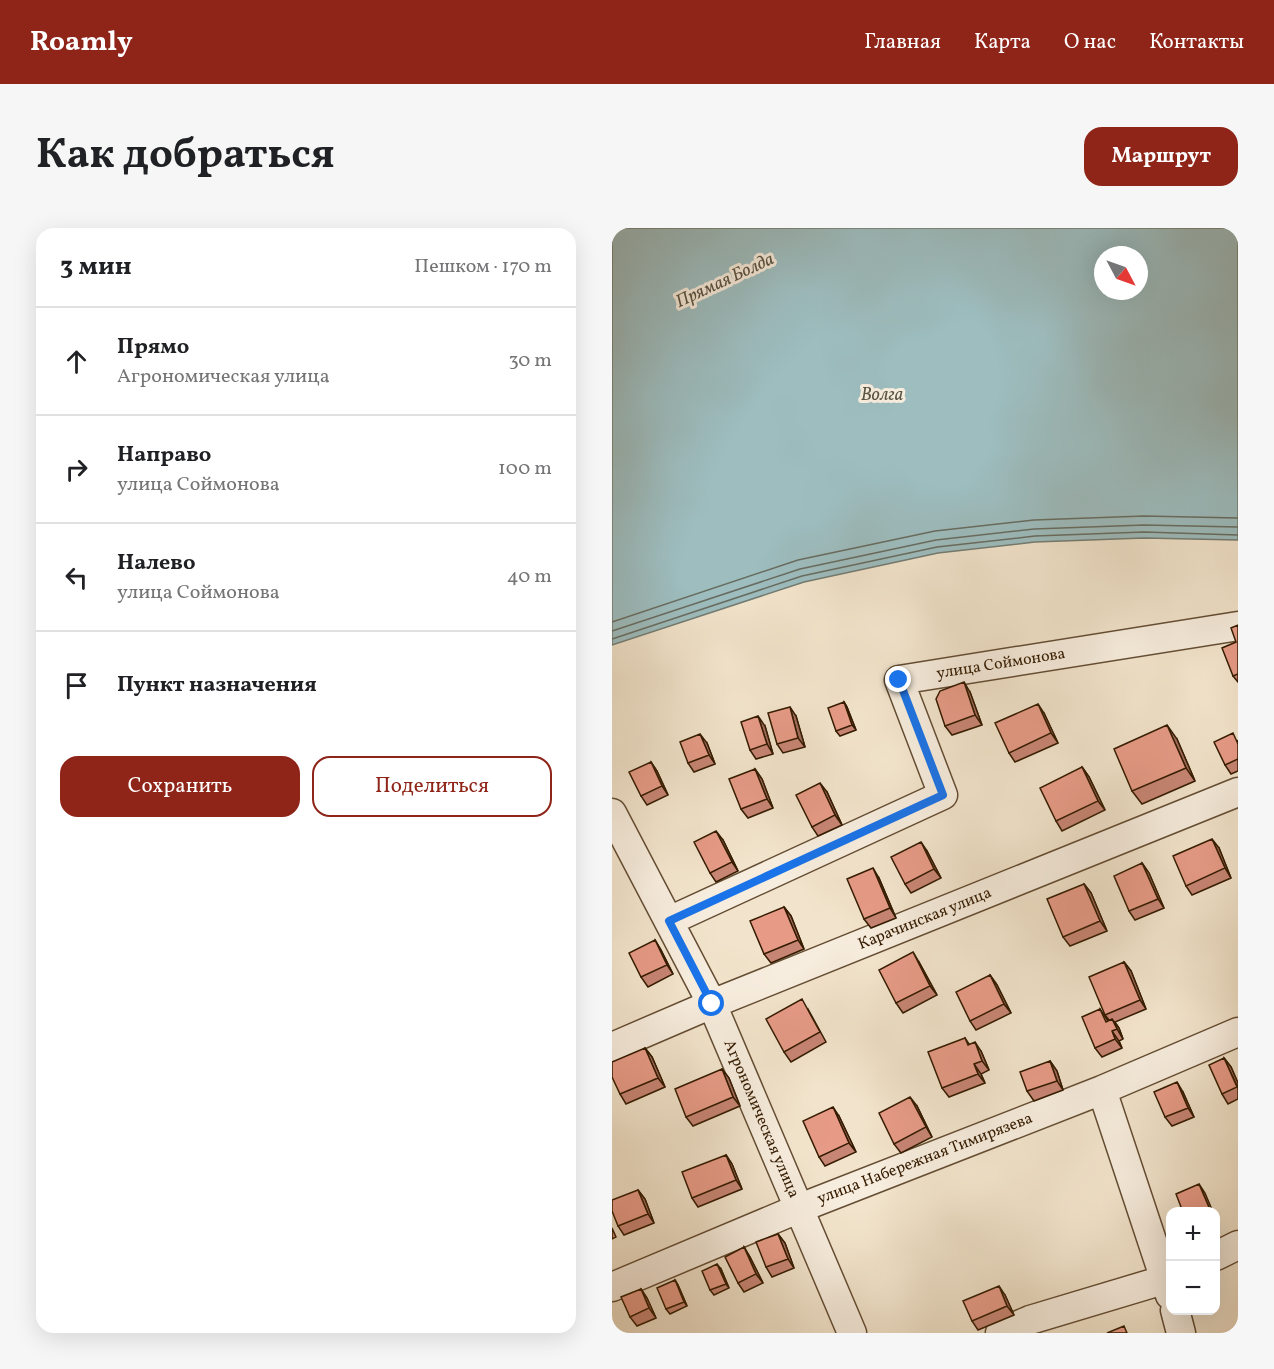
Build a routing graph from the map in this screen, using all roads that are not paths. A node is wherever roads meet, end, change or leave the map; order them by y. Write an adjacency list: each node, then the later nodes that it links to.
1 (1238, 627): 4 (street, улица Соймонова)
2 (1238, 792): 5 (street, Карачинская улица)
3 (612, 813): 4 (street, Агрономическая улица)
4 (669, 921): 5 (street, Агрономическая улица)
5 (712, 1004): 7 (street, Карачинская улица); 9 (street, Агрономическая улица)
6 (1238, 1032): 8 (street, улица Набережная Тимирязева)
7 (612, 1047)
8 (1102, 1090): 9 (street, улица Набережная Тимирязева); 12 (street)
9 (800, 1208): 14 (street, улица Набережная Тимирязева); 16 (street, Агрономическая улица)
10 (1238, 1245): 11 (street)
11 (1220, 1254)
12 (1166, 1276)
13 (1166, 1286): 17 (street)
14 (612, 1287)
15 (1176, 1315): 18 (street)
16 (852, 1333)
17 (1000, 1333)
18 (1181, 1333)

